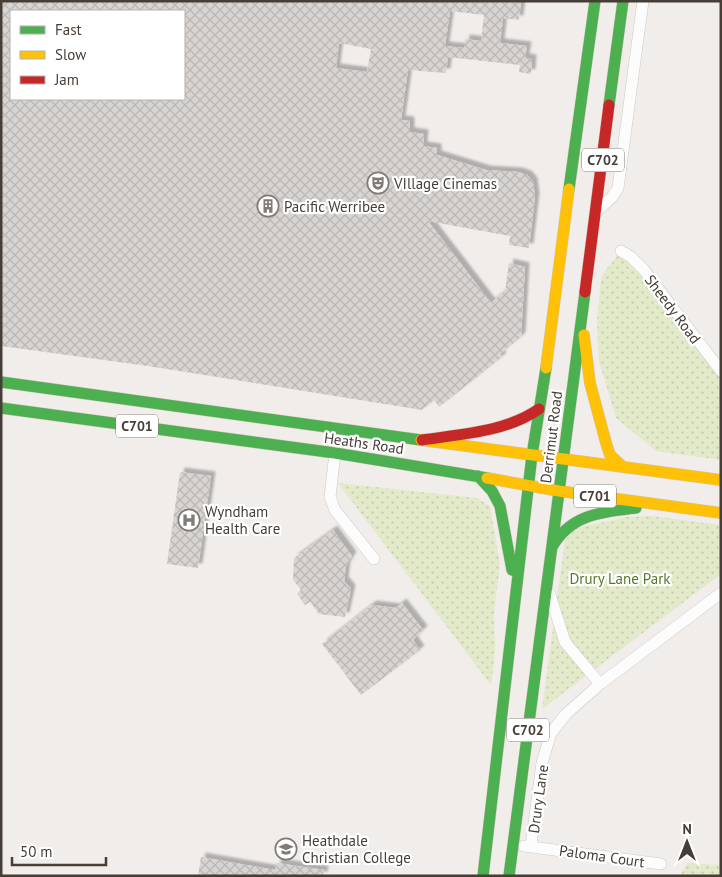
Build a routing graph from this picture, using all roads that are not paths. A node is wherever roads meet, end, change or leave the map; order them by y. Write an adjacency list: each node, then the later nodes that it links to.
1 (623, 1): 4 (main road, Derrimut Road / C702)
2 (643, 1): 4 (street)
3 (595, 2): 10 (main road, Derrimut Road / C702)
4 (596, 212): 6 (main road, Derrimut Road / C702)
5 (621, 251): 7 (street, Sheedy Road)
6 (582, 320): 15 (main road, Derrimut Road / C702); 16 (main road)
7 (721, 371)
8 (1, 382): 11 (main road, Heaths Road / C701)
9 (1, 408): 13 (main road, Heaths Road / C701)
10 (539, 409): 12 (main road); 14 (main road, Derrimut Road / C702)
11 (295, 423): 12 (main road, Heaths Road / C701); 13 (main road)
12 (422, 440): 14 (main road, Heaths Road / C701)
13 (335, 453): 17 (main road, Heaths Road / C701); 24 (street)
14 (532, 455): 15 (main road, Heaths Road / C701); 19 (main road, Derrimut Road / C702)
15 (563, 459): 16 (main road, Heaths Road / C701); 20 (main road, Derrimut Road / C702)
16 (622, 467): 18 (main road, Heaths Road / C701)
17 (478, 476): 19 (main road, Heaths Road / C701); 26 (main road)
18 (721, 480)
19 (529, 484): 20 (main road, Heaths Road / C701); 26 (main road, Derrimut Road / C702)
20 (559, 491): 21 (main road, Heaths Road / C701); 23 (main road, Derrimut Road / C702)
21 (661, 505): 22 (main road, Heaths Road / C701); 23 (main road)
22 (721, 513)
23 (552, 547): 25 (main road, Derrimut Road / C702)
24 (374, 559)
25 (547, 584): 28 (street); 29 (main road, Derrimut Road / C702)
26 (516, 589): 29 (main road, Derrimut Road / C702)
27 (721, 593): 28 (street, Drury Lane)
28 (600, 684): 30 (street, Drury Lane)
29 (500, 843): 30 (street, Paloma Court); 32 (main road, Derrimut Road / C702); 33 (main road, Derrimut Road / C702)
30 (532, 846): 31 (street, Paloma Court)
31 (661, 864)
32 (482, 876)
33 (508, 876)

